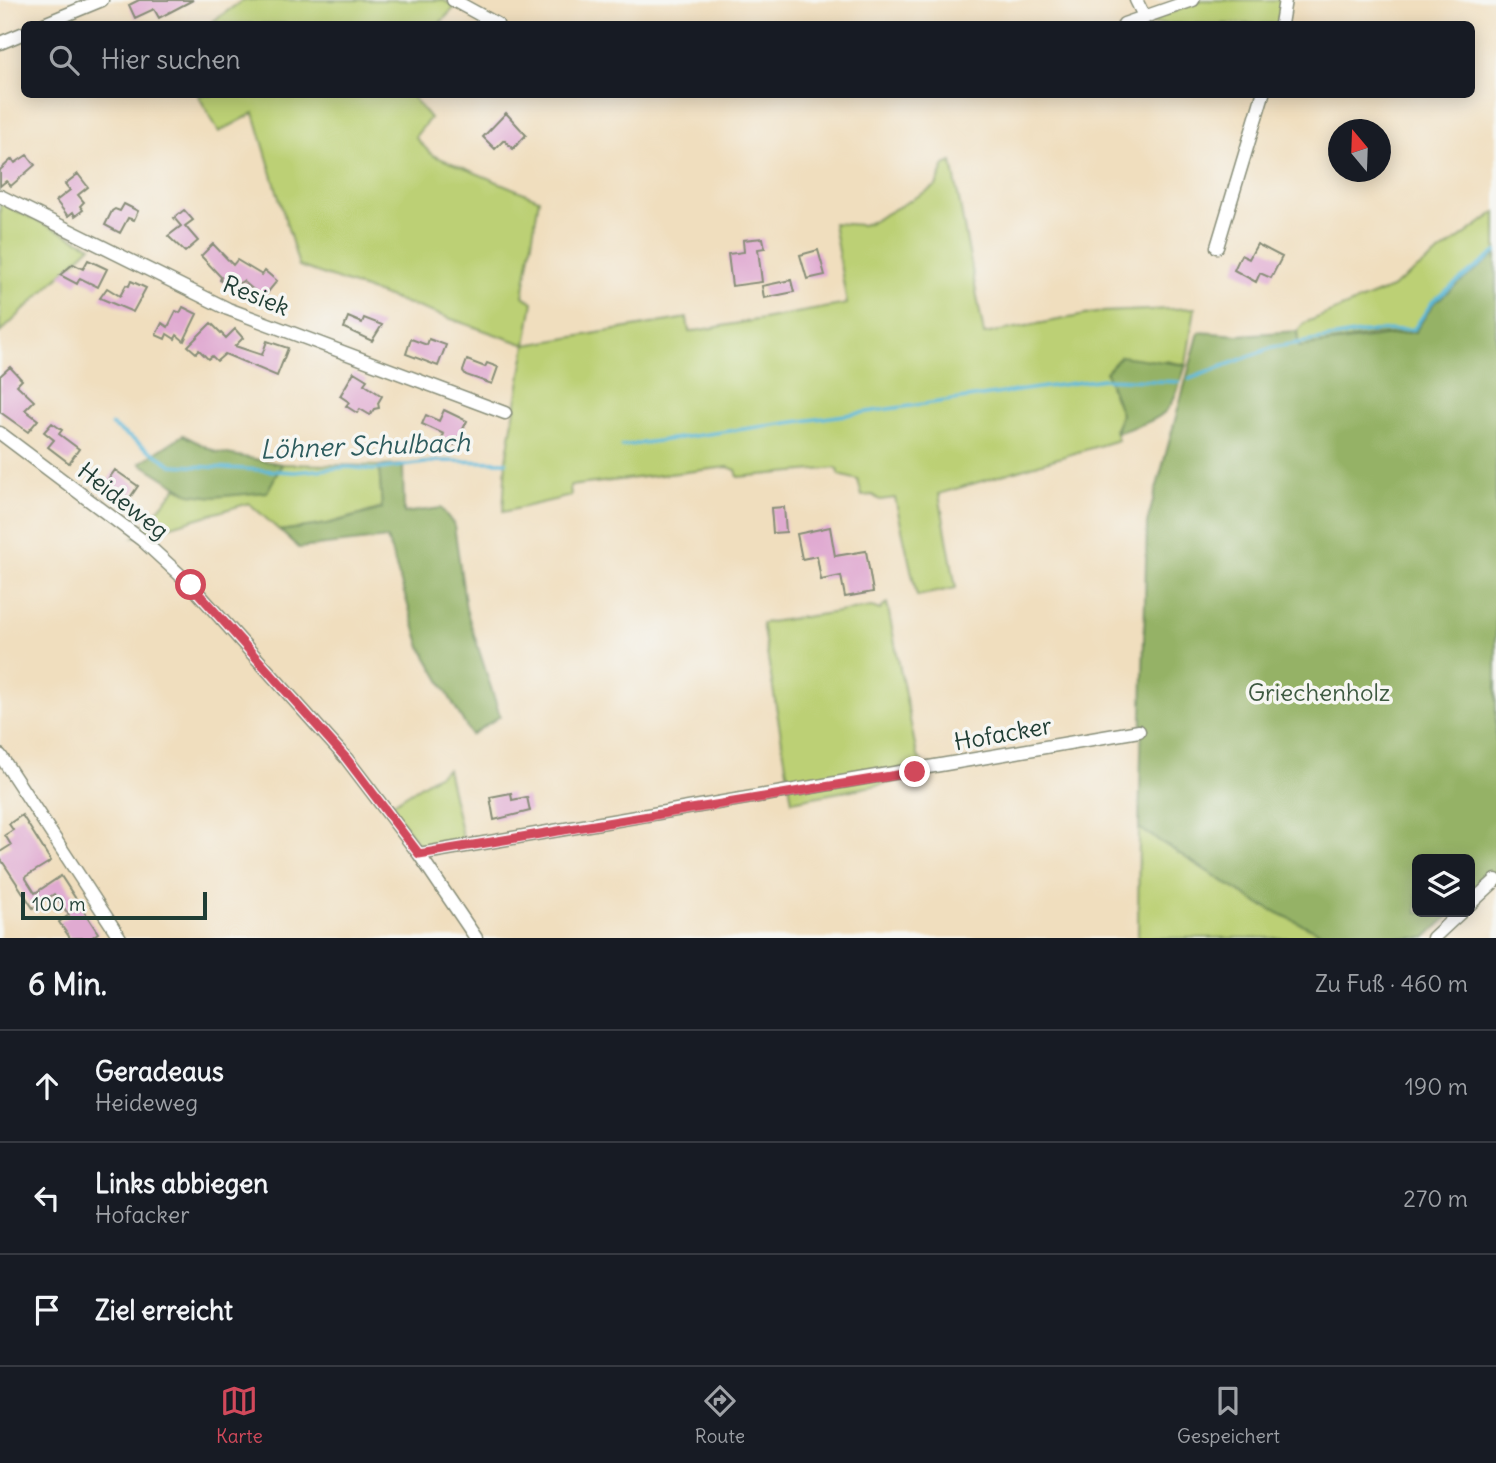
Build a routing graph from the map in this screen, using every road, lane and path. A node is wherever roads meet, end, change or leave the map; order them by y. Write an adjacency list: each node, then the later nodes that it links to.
1 (102, 0): 7 (street)
2 (453, 0): 8 (street)
3 (1136, 0): 6 (street)
4 (1193, 0): 6 (street)
5 (1285, 0): 10 (street)
6 (1145, 18): 9 (street)
7 (51, 21)
8 (492, 21)
9 (1134, 21)
10 (1282, 21)
11 (21, 34): 12 (street)
12 (0, 43)
13 (1262, 98): 15 (street)
14 (0, 196): 16 (street, Resiek)
15 (1217, 247)
16 (505, 413)
17 (0, 433): 20 (street, Heideweg)
18 (1139, 731): 20 (street, Hofacker)
19 (0, 755): 24 (street)
20 (419, 854): 25 (street, Heideweg)
21 (1496, 880): 22 (street)
22 (1475, 899)
23 (1456, 917): 26 (street)
24 (120, 938)
25 (476, 938)
26 (1433, 938)

